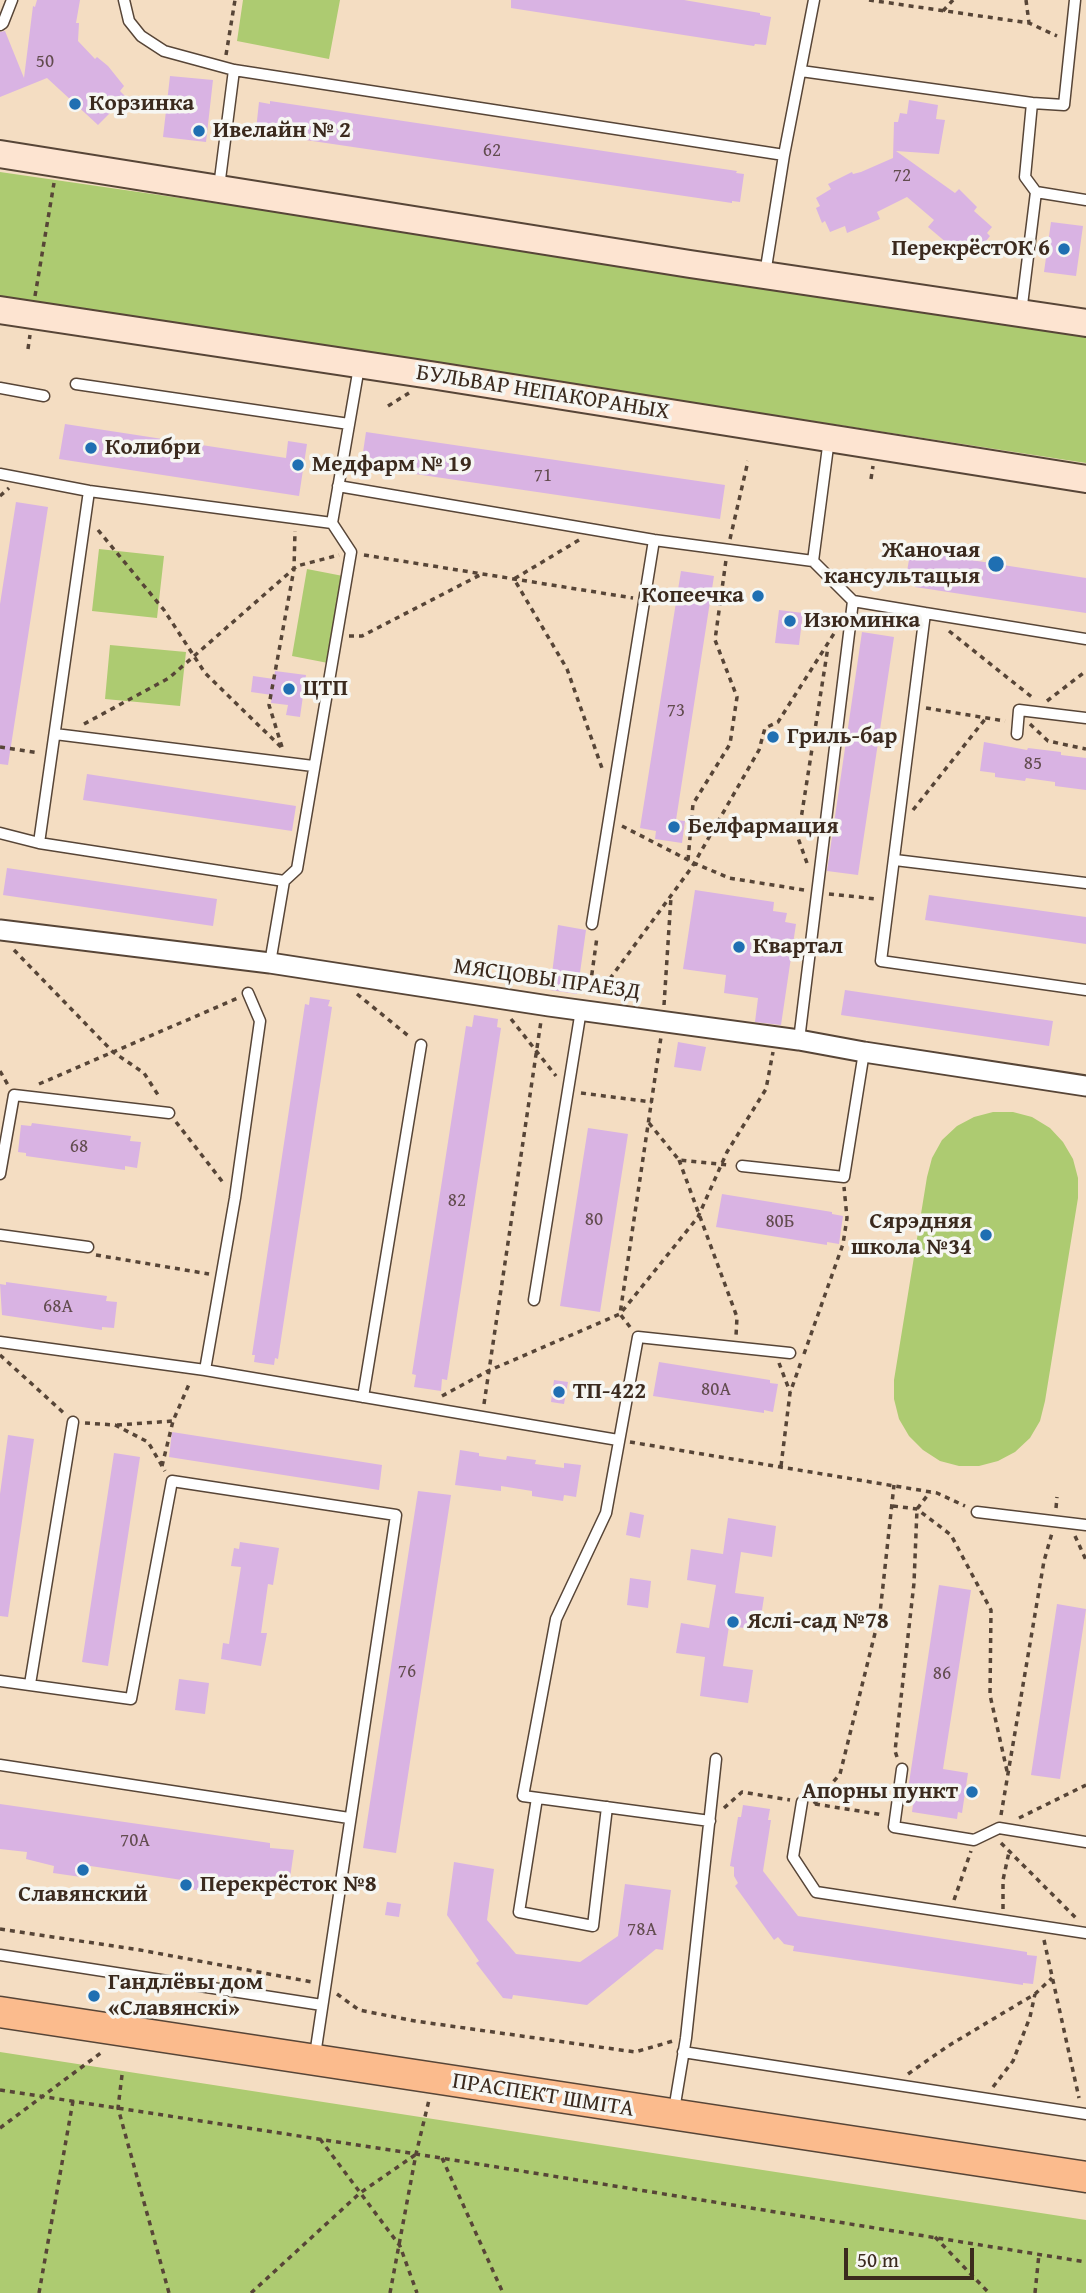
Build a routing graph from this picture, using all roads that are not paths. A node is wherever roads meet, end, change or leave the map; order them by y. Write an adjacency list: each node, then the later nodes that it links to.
1 (12, 0): 5 (lane)
2 (124, 0): 6 (lane)
3 (814, 0): 7 (lane)
4 (1075, 0): 8 (lane)
5 (0, 25)
6 (229, 68): 10 (lane); 11 (lane)
7 (801, 71): 8 (lane); 10 (lane)
8 (1032, 103): 12 (lane)
9 (0, 154): 11 (main road)
10 (784, 155): 14 (lane)
11 (219, 188): 14 (main road)
12 (1037, 192): 13 (lane); 16 (lane)
13 (1086, 200)
14 (765, 275): 16 (main road)
15 (0, 310): 18 (main road, БУЛЬВАР НЕПАКОРАНЫХ)
16 (1021, 313): 17 (main road)
17 (1086, 323)
18 (359, 365): 22 (lane); 23 (main road, БУЛЬВАР НЕПАКОРАНЫХ)
19 (76, 384): 22 (lane)
20 (0, 388): 21 (lane)
21 (44, 396)
22 (349, 424): 26 (lane)
23 (829, 439): 25 (main road, БУЛЬВАР НЕПАКОРАНЫХ); 30 (lane)
24 (0, 474): 27 (lane)
25 (1086, 479)
26 (338, 486): 28 (lane); 29 (lane)
27 (89, 491): 28 (lane); 35 (lane)
28 (332, 523): 37 (lane)
29 (654, 540): 30 (lane); 43 (lane)
30 (813, 561): 31 (lane)
31 (853, 601): 32 (lane); 49 (lane)
32 (925, 613): 33 (lane); 40 (lane)
33 (1086, 639)
34 (1086, 718): 36 (lane)
35 (59, 734): 37 (lane); 39 (lane)
36 (1017, 734)
37 (313, 766): 41 (lane)
38 (0, 833): 39 (lane)
39 (38, 842): 41 (lane)
40 (895, 860): 42 (lane); 46 (lane)
41 (284, 881): 45 (lane)
42 (1086, 883)
43 (592, 924)
44 (5, 938): 45 (street, МЯСЦОВЫ ПРАЕЗД)
45 (270, 963): 48 (street, МЯСЦОВЫ ПРАЕЗД)
46 (1086, 990)
47 (248, 993): 61 (lane)
48 (584, 1011): 49 (street, МЯСЦОВЫ ПРАЕЗД); 58 (lane)
49 (799, 1040): 51 (street, МЯСЦОВЫ ПРАЕЗД)
50 (421, 1045): 62 (lane)
51 (863, 1052): 52 (street, МЯСЦОВЫ ПРАЕЗД); 54 (lane)
52 (1086, 1086)
53 (169, 1113): 55 (lane)
54 (742, 1166)
55 (0, 1174)
56 (0, 1235): 57 (lane)
57 (88, 1247)
58 (534, 1300)
59 (0, 1342): 61 (lane)
60 (790, 1353): 64 (lane)
61 (200, 1370): 62 (lane)
62 (363, 1397): 64 (lane)
63 (73, 1422): 68 (lane)
64 (618, 1440): 72 (lane)
65 (977, 1512): 66 (lane)
66 (1086, 1525)
67 (0, 1681): 68 (lane)
68 (30, 1684): 75 (lane)
69 (716, 1759): 76 (lane)
70 (0, 1765): 75 (lane)
71 (902, 1769): 77 (lane)
72 (537, 1798): 74 (lane); 74 (lane)
73 (803, 1802): 78 (lane)
74 (607, 1807): 76 (lane)
75 (349, 1818): 80 (lane)
76 (709, 1821): 82 (lane)
77 (1086, 1842)
78 (1086, 1931)
79 (0, 1955): 80 (lane)
80 (322, 2005): 83 (lane)
81 (0, 2012): 83 (main road, ПРАСПЕКТ ШМІТА)
82 (683, 2052): 84 (lane); 85 (lane)
83 (314, 2060): 85 (main road, ПРАСПЕКТ ШМІТА)
84 (1086, 2114)
85 (674, 2115): 86 (main road, ПРАСПЕКТ ШМІТА)
86 (1086, 2177)

